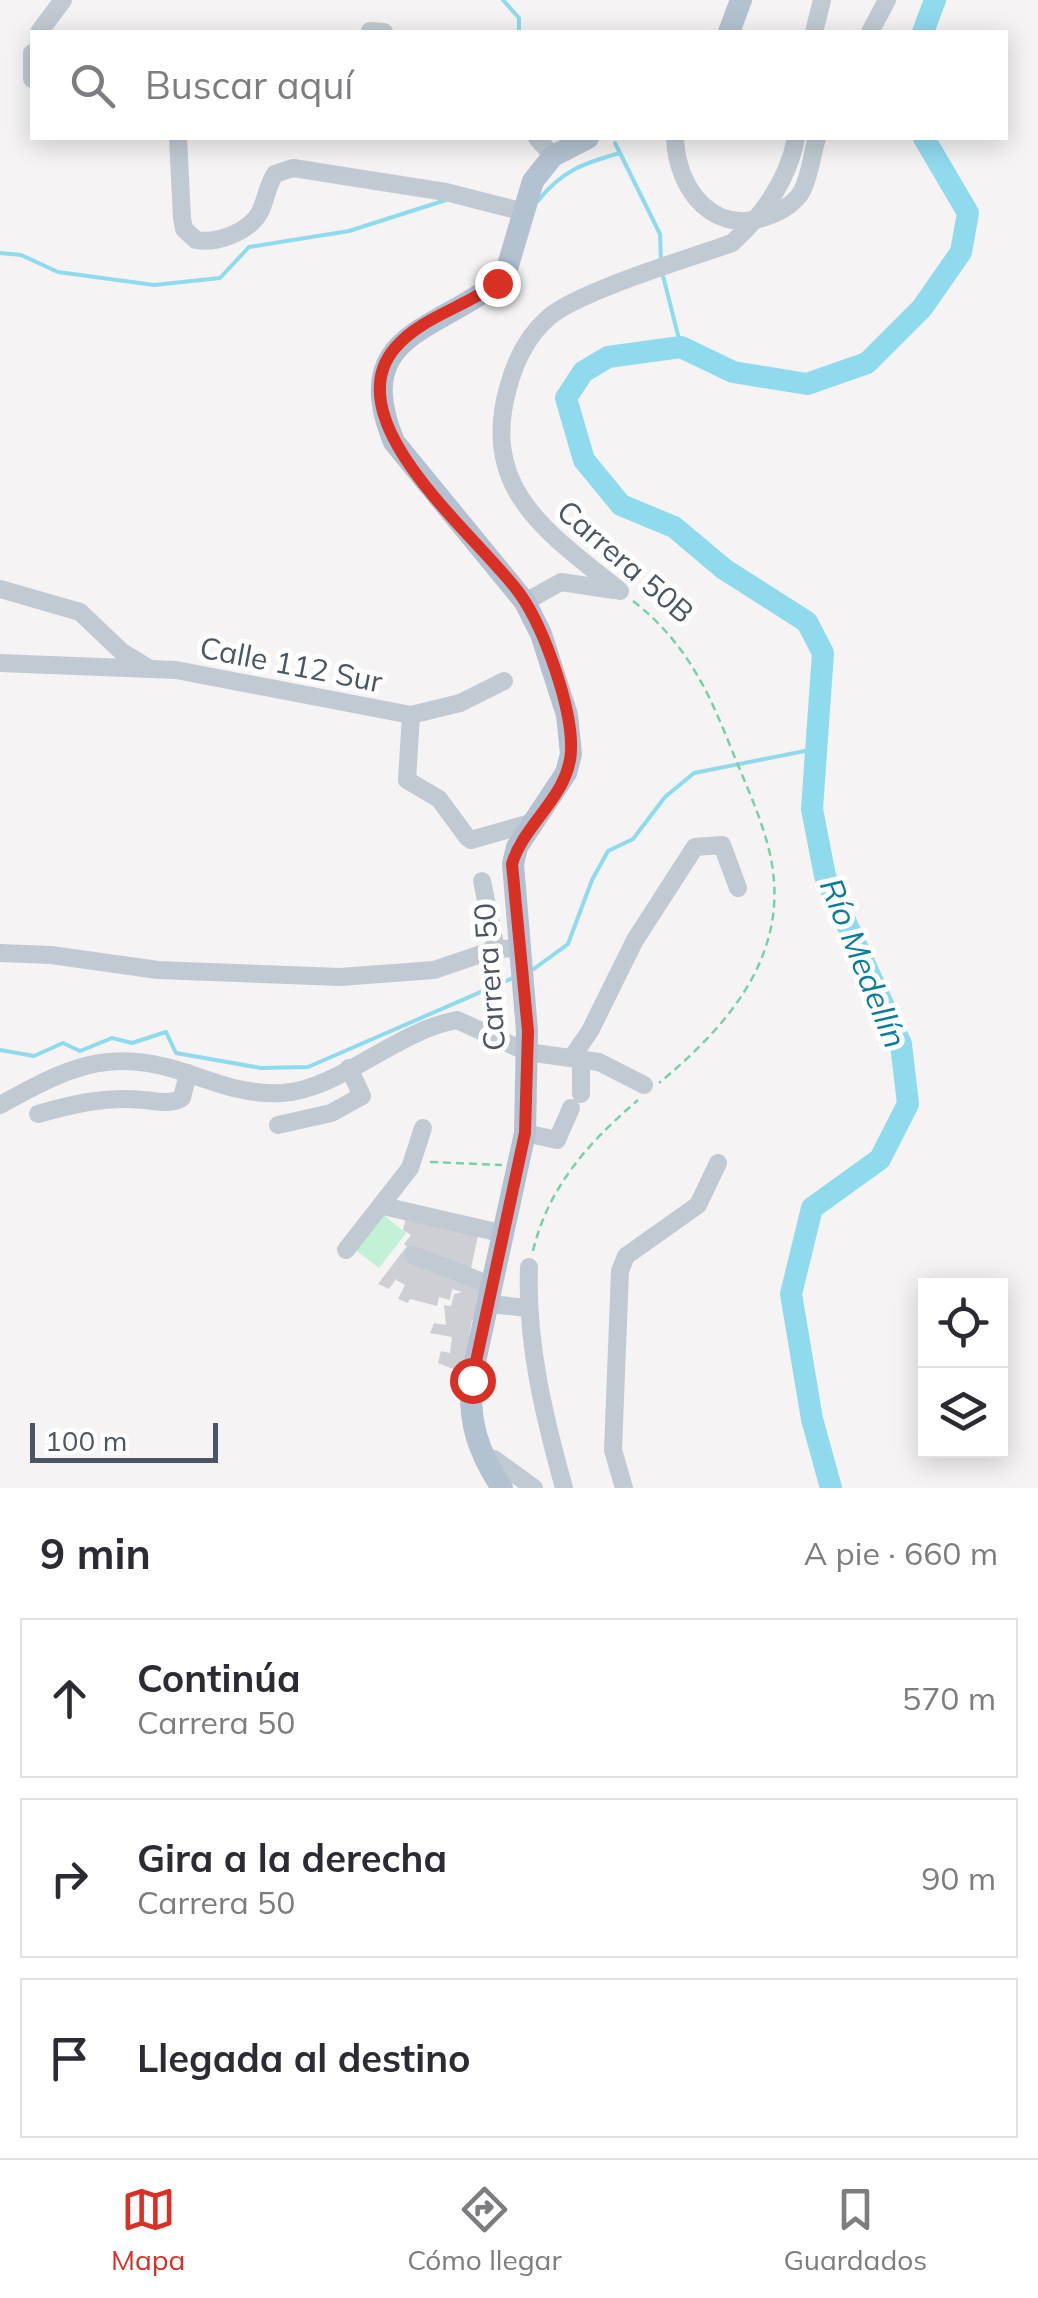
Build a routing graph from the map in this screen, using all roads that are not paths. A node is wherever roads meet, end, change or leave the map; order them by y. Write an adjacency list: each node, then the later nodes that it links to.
1 (63, 0): 5 (street)
2 (741, 0): 6 (main road)
3 (822, 0): 7 (street)
4 (887, 0): 8 (street)
5 (40, 30)
6 (730, 30)
7 (814, 30)
8 (871, 30)
9 (178, 140): 16 (street)
10 (539, 140): 15 (street)
11 (584, 140): 15 (main road)
12 (675, 140): 17 (street)
13 (795, 140): 17 (street, Carrera 50B)
14 (816, 140): 17 (street)
15 (554, 156): 16 (main road, Carrera 50)
16 (524, 212): 19 (main road, Carrera 50)
17 (756, 222): 19 (street, Carrera 50B)
18 (0, 589): 21 (street)
19 (525, 602): 24 (main road, Carrera 50)
20 (0, 663): 21 (street, Calle 112 Sur)
21 (150, 670): 23 (street, Calle 112 Sur)
22 (504, 682): 23 (street)
23 (410, 716): 24 (street, Calle 112 Sur)
24 (534, 822): 29 (main road, Carrera 50)
25 (482, 881): 27 (street)
26 (738, 888): 31 (street)
27 (496, 949): 28 (street); 29 (street)
28 (0, 953)
29 (522, 965): 30 (main road, Carrera 50)
30 (527, 1052): 31 (street); 32 (street); 41 (main road, Carrera 50)
31 (576, 1058): 35 (street); 41 (street)
32 (349, 1068): 33 (street); 39 (street)
33 (188, 1073): 34 (street); 38 (street)
34 (36, 1082): 36 (street); 37 (street)
35 (644, 1084)
36 (0, 1087)
37 (0, 1105)
38 (38, 1114)
39 (278, 1124)
40 (423, 1128): 43 (street)
41 (525, 1133): 44 (main road, Carrera 50)
42 (718, 1163): 54 (street)
43 (383, 1206): 44 (street); 45 (street)
44 (505, 1234): 48 (main road, Carrera 50)
45 (346, 1250)
46 (412, 1255): 48 (street)
47 (530, 1267): 49 (street)
48 (491, 1295): 49 (street); 50 (main road, Carrera 50)
49 (528, 1308): 53 (street)
50 (483, 1458): 51 (main road, Carrera 50); 52 (street)
51 (502, 1488)
52 (534, 1488)
53 (564, 1488)
54 (624, 1488)

